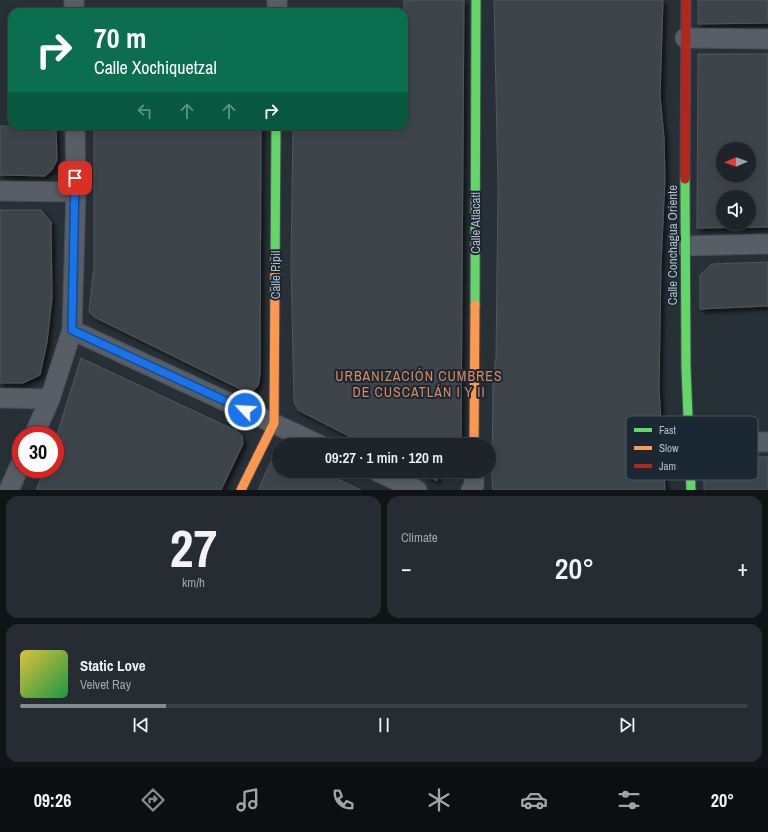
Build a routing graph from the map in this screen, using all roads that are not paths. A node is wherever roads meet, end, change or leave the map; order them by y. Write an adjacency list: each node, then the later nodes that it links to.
1 (476, 0): 18 (street, Calle Atlacatl)
2 (686, 0): 3 (street, Calle Conchagua Oriente)
3 (685, 38): 4 (street); 10 (street, Calle Conchagua Oriente)
4 (768, 39)
5 (75, 130): 8 (street)
6 (276, 130): 15 (street, Calle Pipil)
7 (0, 192): 8 (street)
8 (76, 192): 11 (street)
9 (768, 244): 10 (street)
10 (684, 246): 14 (street, Calle Conchagua Oriente)
11 (72, 330): 13 (street); 15 (street)
12 (0, 398): 13 (street)
13 (50, 398): 16 (street)
14 (688, 416)
15 (274, 424): 17 (street); 26 (street)
16 (38, 426)
17 (305, 438)
18 (474, 438)
19 (758, 442): 20 (street)
20 (768, 442)
21 (14, 478): 25 (street)
22 (391, 478): 27 (street)
23 (474, 478): 28 (street)
24 (690, 480): 29 (street, Calle Conchagua Oriente)
25 (9, 490)
26 (241, 490)
27 (417, 490)
28 (471, 490)
29 (691, 490)

